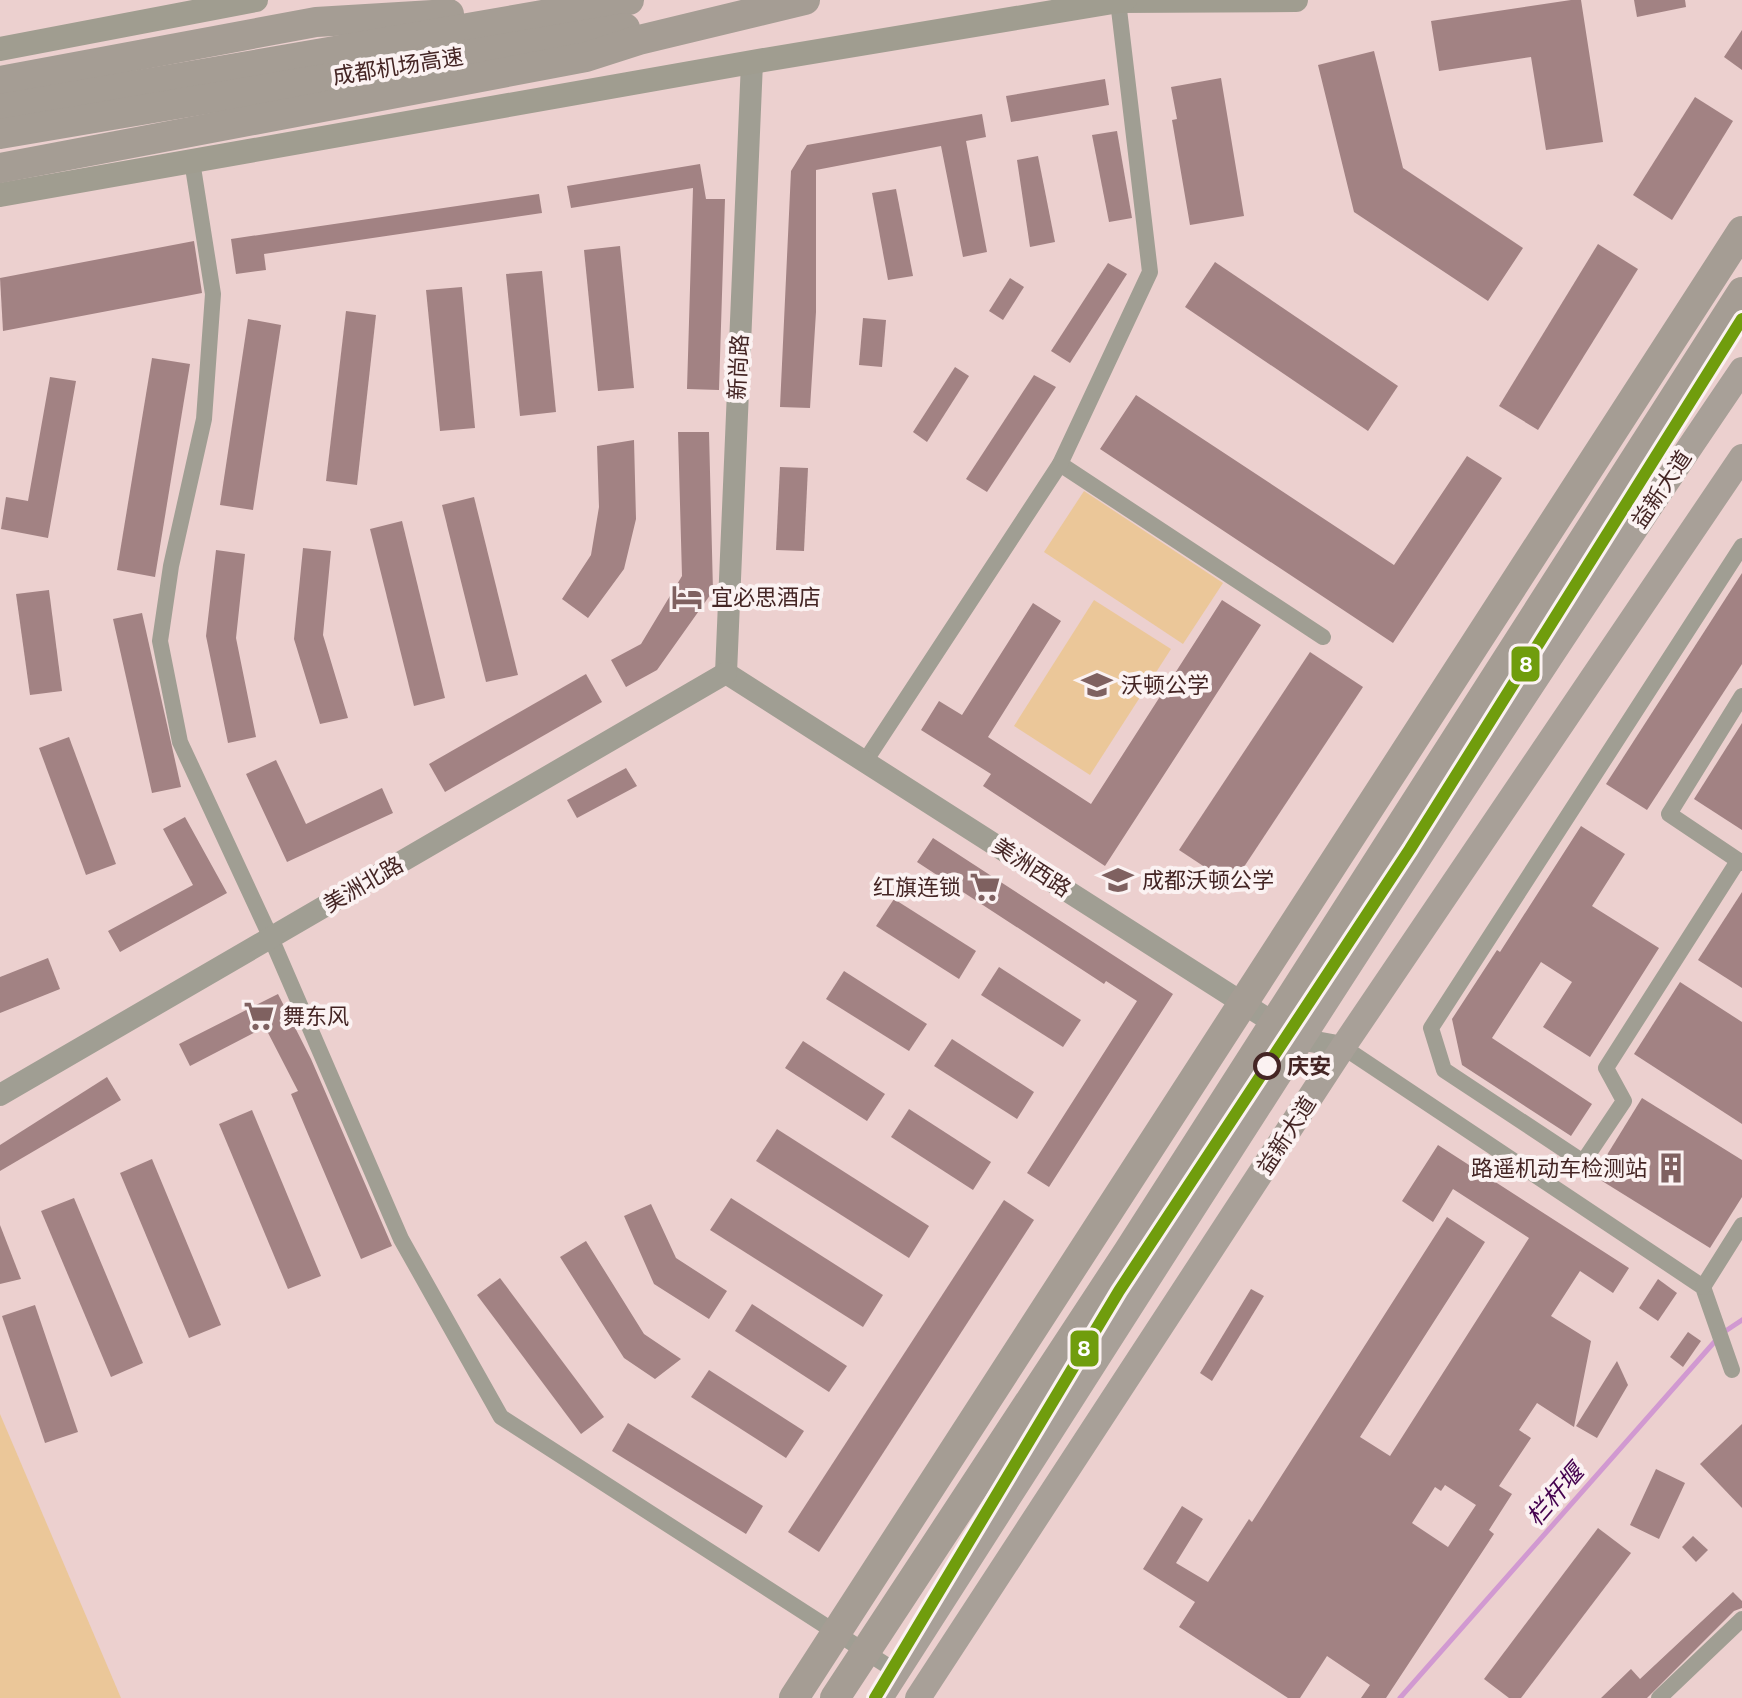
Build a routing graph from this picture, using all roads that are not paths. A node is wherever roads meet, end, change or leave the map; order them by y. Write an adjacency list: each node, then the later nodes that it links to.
1 (256, 0): 7 (main road)
2 (797, 0): 11 (highway, 成都机场高速)
3 (805, 0): 13 (highway)
4 (1296, 0): 6 (main road)
5 (622, 1): 9 (highway); 10 (highway, 成都机场高速)
6 (1121, 1): 8 (main road); 19 (street)
7 (0, 49)
8 (752, 62): 12 (main road); 22 (street, 新尚路)
9 (0, 81)
10 (0, 109)
11 (0, 134)
12 (192, 161): 14 (main road); 26 (street)
13 (0, 168)
14 (0, 195)
15 (1742, 231): 35 (highway, bridge)
16 (1742, 292): 36 (highway, bridge)
17 (1742, 370): 27 (main road, 益新大道)
18 (1742, 457): 28 (main road, 益新大道)
19 (1060, 464): 21 (street); 24 (street)
20 (1742, 546): 25 (street)
21 (1323, 637)
22 (726, 673): 24 (street, 美洲西路); 26 (street, 美洲北路)
23 (1742, 696): 25 (street)
24 (866, 760): 27 (street, 美洲西路)
25 (1740, 862)
26 (271, 938): 29 (street, 美洲北路); 34 (street)
27 (1299, 1039): 28 (street, 美洲西路); 34 (main road, 益新大道)
28 (1343, 1047): 31 (street); 38 (main road, 益新大道)
29 (0, 1095)
30 (1742, 1225): 31 (street)
31 (1703, 1287): 32 (street)
32 (1732, 1370)
33 (1742, 1619): 39 (street)
34 (897, 1672): 37 (main road, 益新大道)
35 (794, 1698)
36 (835, 1698)
37 (880, 1698)
38 (918, 1698)
39 (1659, 1698)

